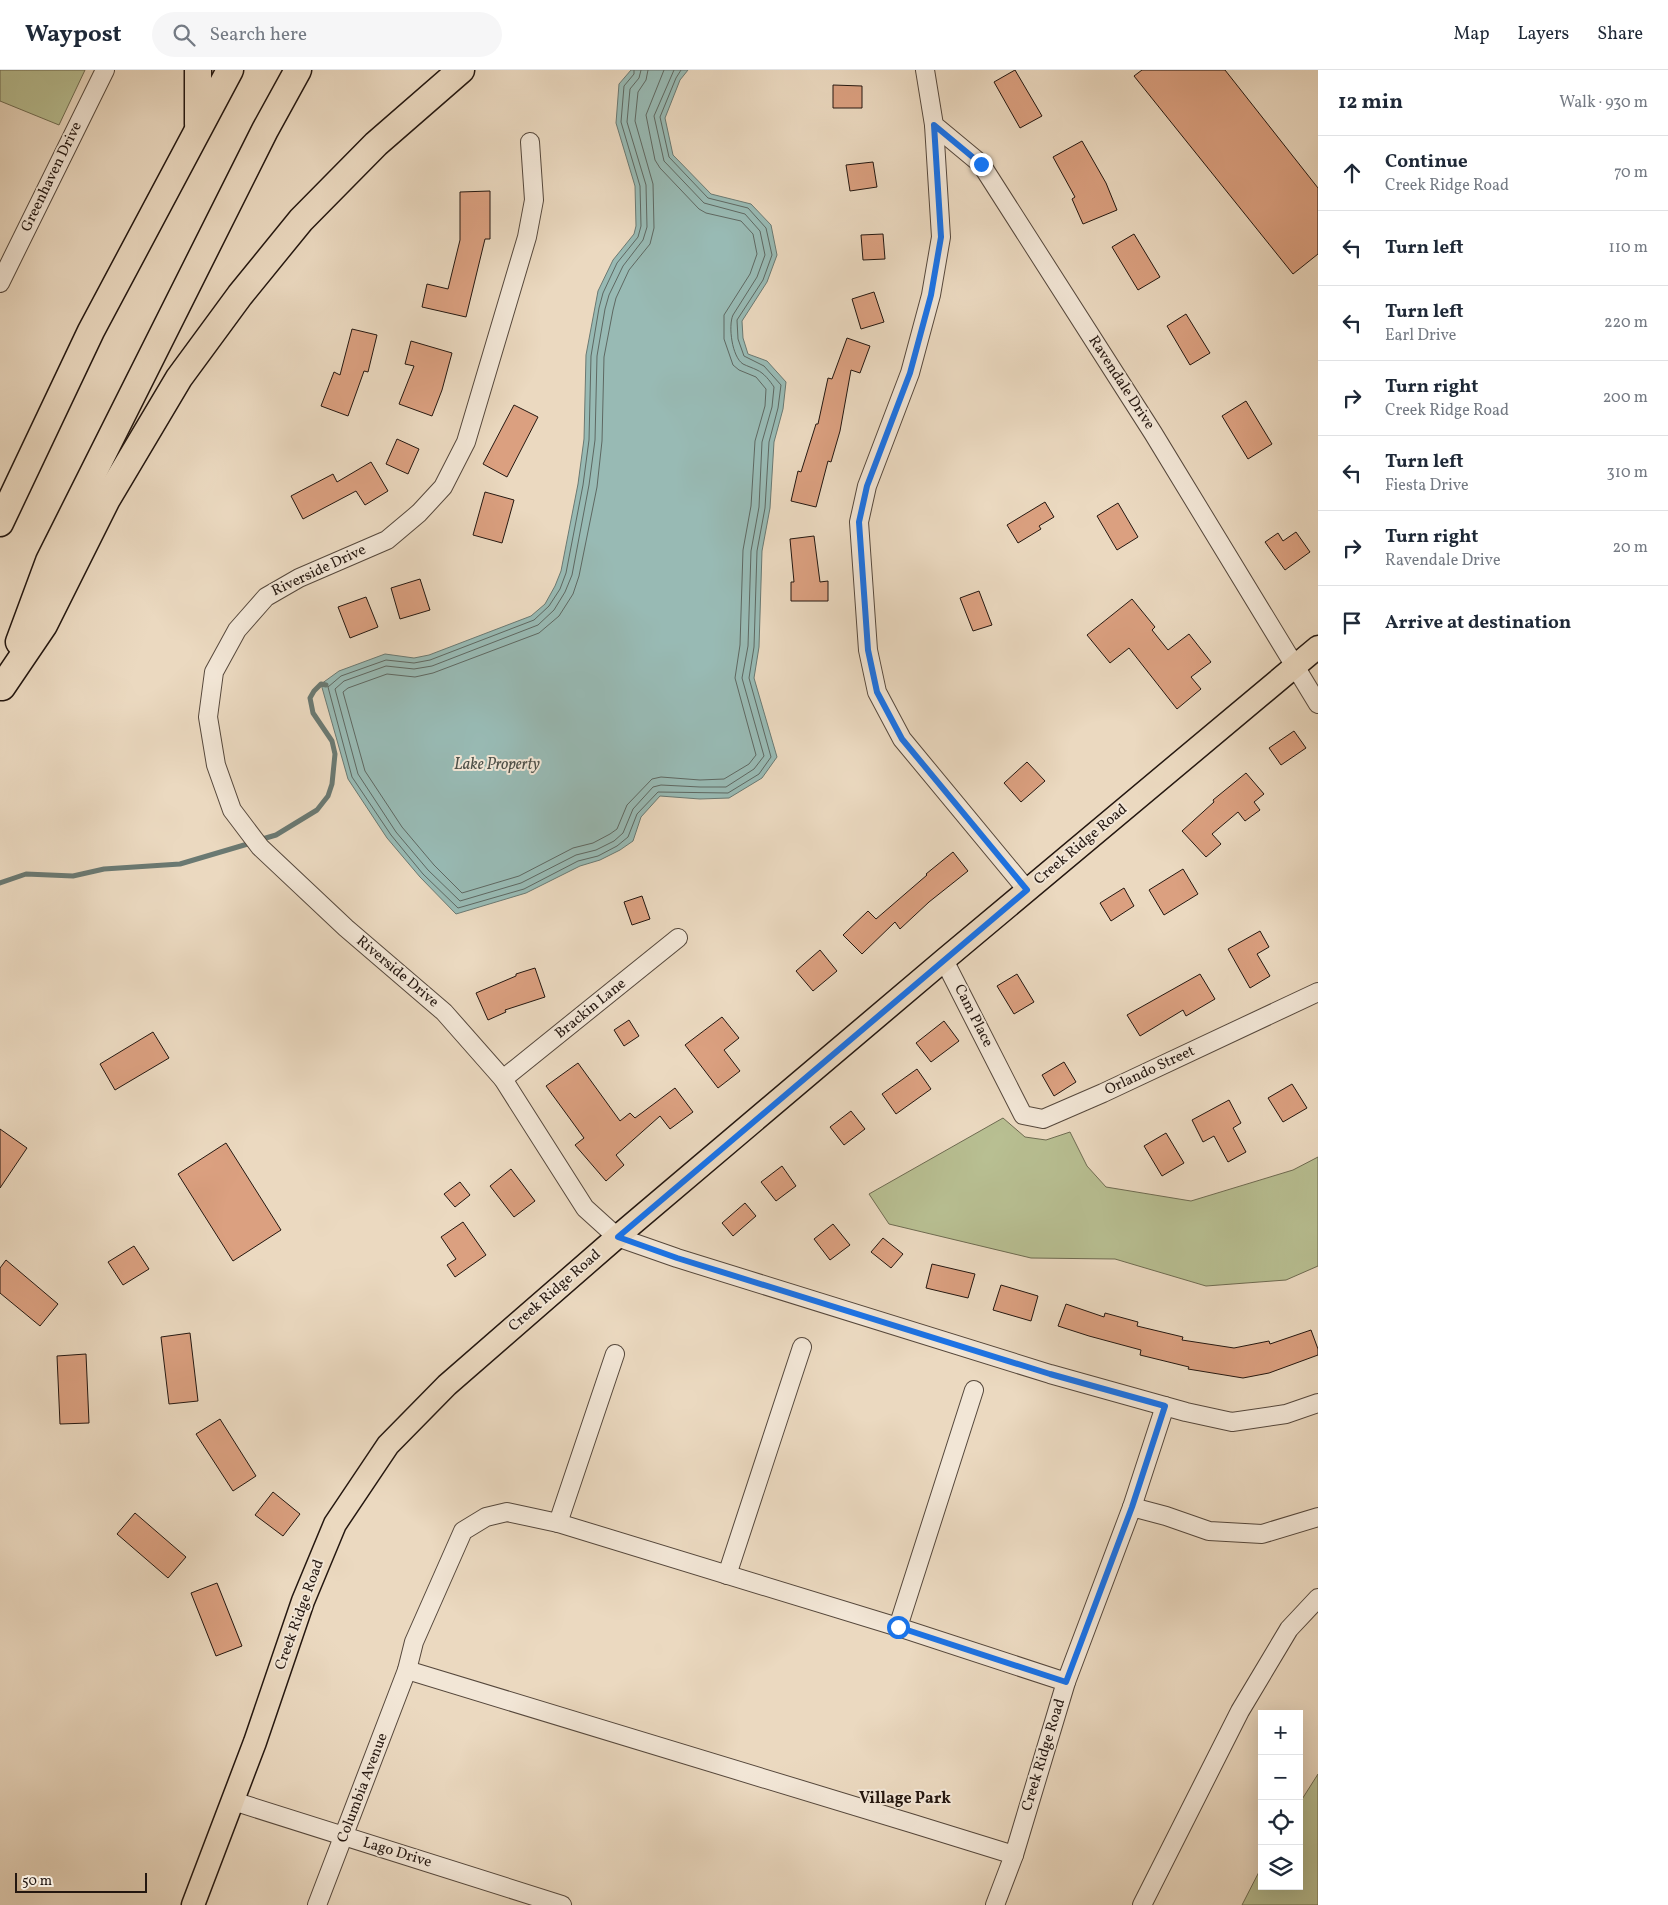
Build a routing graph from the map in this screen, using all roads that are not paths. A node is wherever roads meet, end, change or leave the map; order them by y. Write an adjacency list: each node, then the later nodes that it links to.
1 (105, 70): 10 (street, Greenhaven Drive)
2 (198, 70): 8 (highway)
3 (230, 70): 8 (highway)
4 (298, 70): 14 (highway)
5 (461, 70): 14 (highway)
6 (925, 70): 7 (street)
7 (934, 125): 13 (street, Ravendale Drive); 16 (street)
8 (198, 128): 11 (highway)
9 (530, 142): 21 (street, Riverside Drive)
10 (0, 283)
11 (0, 523)
12 (1318, 647): 13 (main road, Creek Ridge Road)
13 (1295, 666): 15 (street, Ravendale Drive); 16 (main road, Creek Ridge Road)
14 (1, 689)
15 (1318, 704)
16 (1027, 890): 18 (main road, Creek Ridge Road)
17 (678, 938): 21 (street, Brackin Lane)
18 (944, 960): 20 (street, Cam Place); 22 (main road, Creek Ridge Road)
19 (1318, 992): 20 (street, Orlando Street)
20 (1002, 1072)
21 (503, 1079): 22 (street, Riverside Drive)
22 (618, 1237): 27 (street); 36 (main road, Creek Ridge Road)
23 (802, 1347): 31 (street)
24 (615, 1354): 30 (street)
25 (974, 1390): 33 (street)
26 (1318, 1404): 27 (street)
27 (1165, 1406): 28 (street)
28 (1132, 1507): 29 (street); 35 (street)
29 (1318, 1517)
30 (558, 1523): 31 (street, Creek Ridge Road); 34 (street, Creek Ridge Road)
31 (727, 1575): 33 (street, Creek Ridge Road)
32 (1318, 1598): 43 (street)
33 (898, 1627): 35 (street, Creek Ridge Road)
34 (407, 1670): 37 (street, Columbia Avenue); 38 (street)
35 (1066, 1682): 38 (street, Creek Ridge Road)
36 (233, 1801): 37 (street, Lago Drive); 39 (main road, Creek Ridge Road)
37 (344, 1837): 40 (street, Columbia Avenue); 41 (street, Lago Drive)
38 (1014, 1855): 42 (street, Creek Ridge Road)
39 (193, 1905)
40 (317, 1905)
41 (562, 1905)
42 (995, 1905)
43 (1142, 1905)

